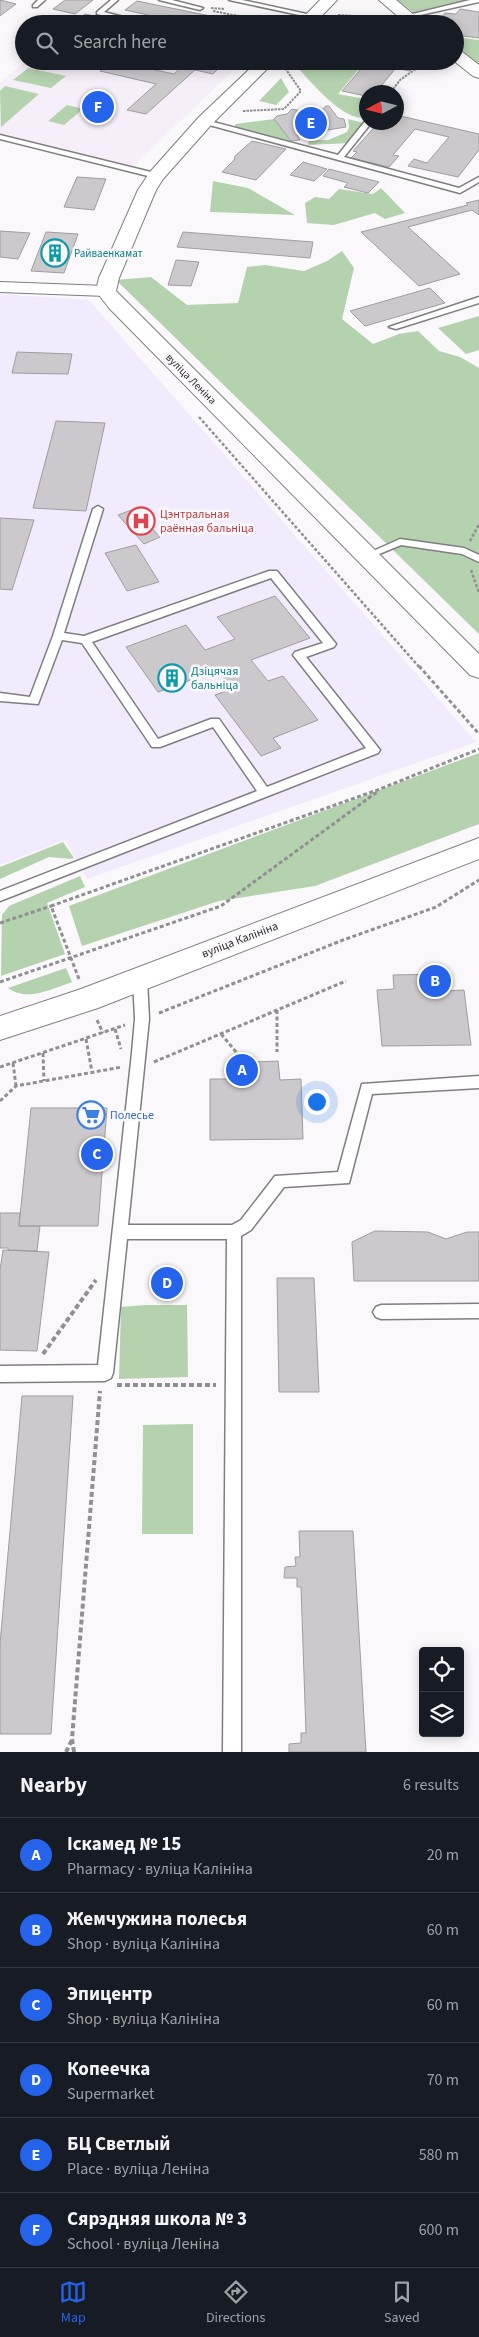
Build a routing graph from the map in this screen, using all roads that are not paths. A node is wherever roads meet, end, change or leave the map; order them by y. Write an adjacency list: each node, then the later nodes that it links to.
1 (42, 0): 8 (lane)
2 (115, 0): 10 (lane)
3 (162, 0): 9 (lane)
4 (232, 0): 11 (lane)
5 (329, 0): 12 (street)
6 (387, 0): 13 (street)
7 (479, 0): 14 (lane)
8 (34, 6)
9 (200, 8)
10 (108, 15)
11 (290, 15)
12 (314, 15)
13 (406, 15)
14 (429, 15)
15 (464, 61): 17 (street)
16 (258, 70): 18 (street)
17 (479, 73)
18 (205, 121): 21 (lane); 22 (street)
19 (362, 130): 21 (lane)
20 (0, 137): 22 (lane)
21 (340, 157): 23 (lane)
22 (156, 176): 25 (street)
23 (479, 179)
24 (0, 287): 25 (street)
25 (106, 291): 29 (street, вуліца Леніна)
26 (479, 300): 27 (lane)
27 (393, 327)
28 (98, 508): 31 (lane)
29 (367, 556): 30 (lane); 33 (street, вуліца Леніна)
30 (479, 559)
31 (58, 636): 32 (lane); 34 (lane)
32 (85, 640): 35 (lane); 35 (lane)
33 (479, 669)
34 (0, 697)
35 (265, 793): 37 (lane)
36 (479, 848): 38 (street, вуліца Калініна)
37 (0, 896)
38 (140, 979): 39 (street, вуліца Калініна); 41 (lane)
39 (0, 1028)
40 (479, 1082): 42 (lane)
41 (119, 1232): 42 (lane); 45 (lane)
42 (234, 1232): 46 (lane)
43 (479, 1311): 44 (lane)
44 (381, 1312)
45 (0, 1374)
46 (232, 1752)

